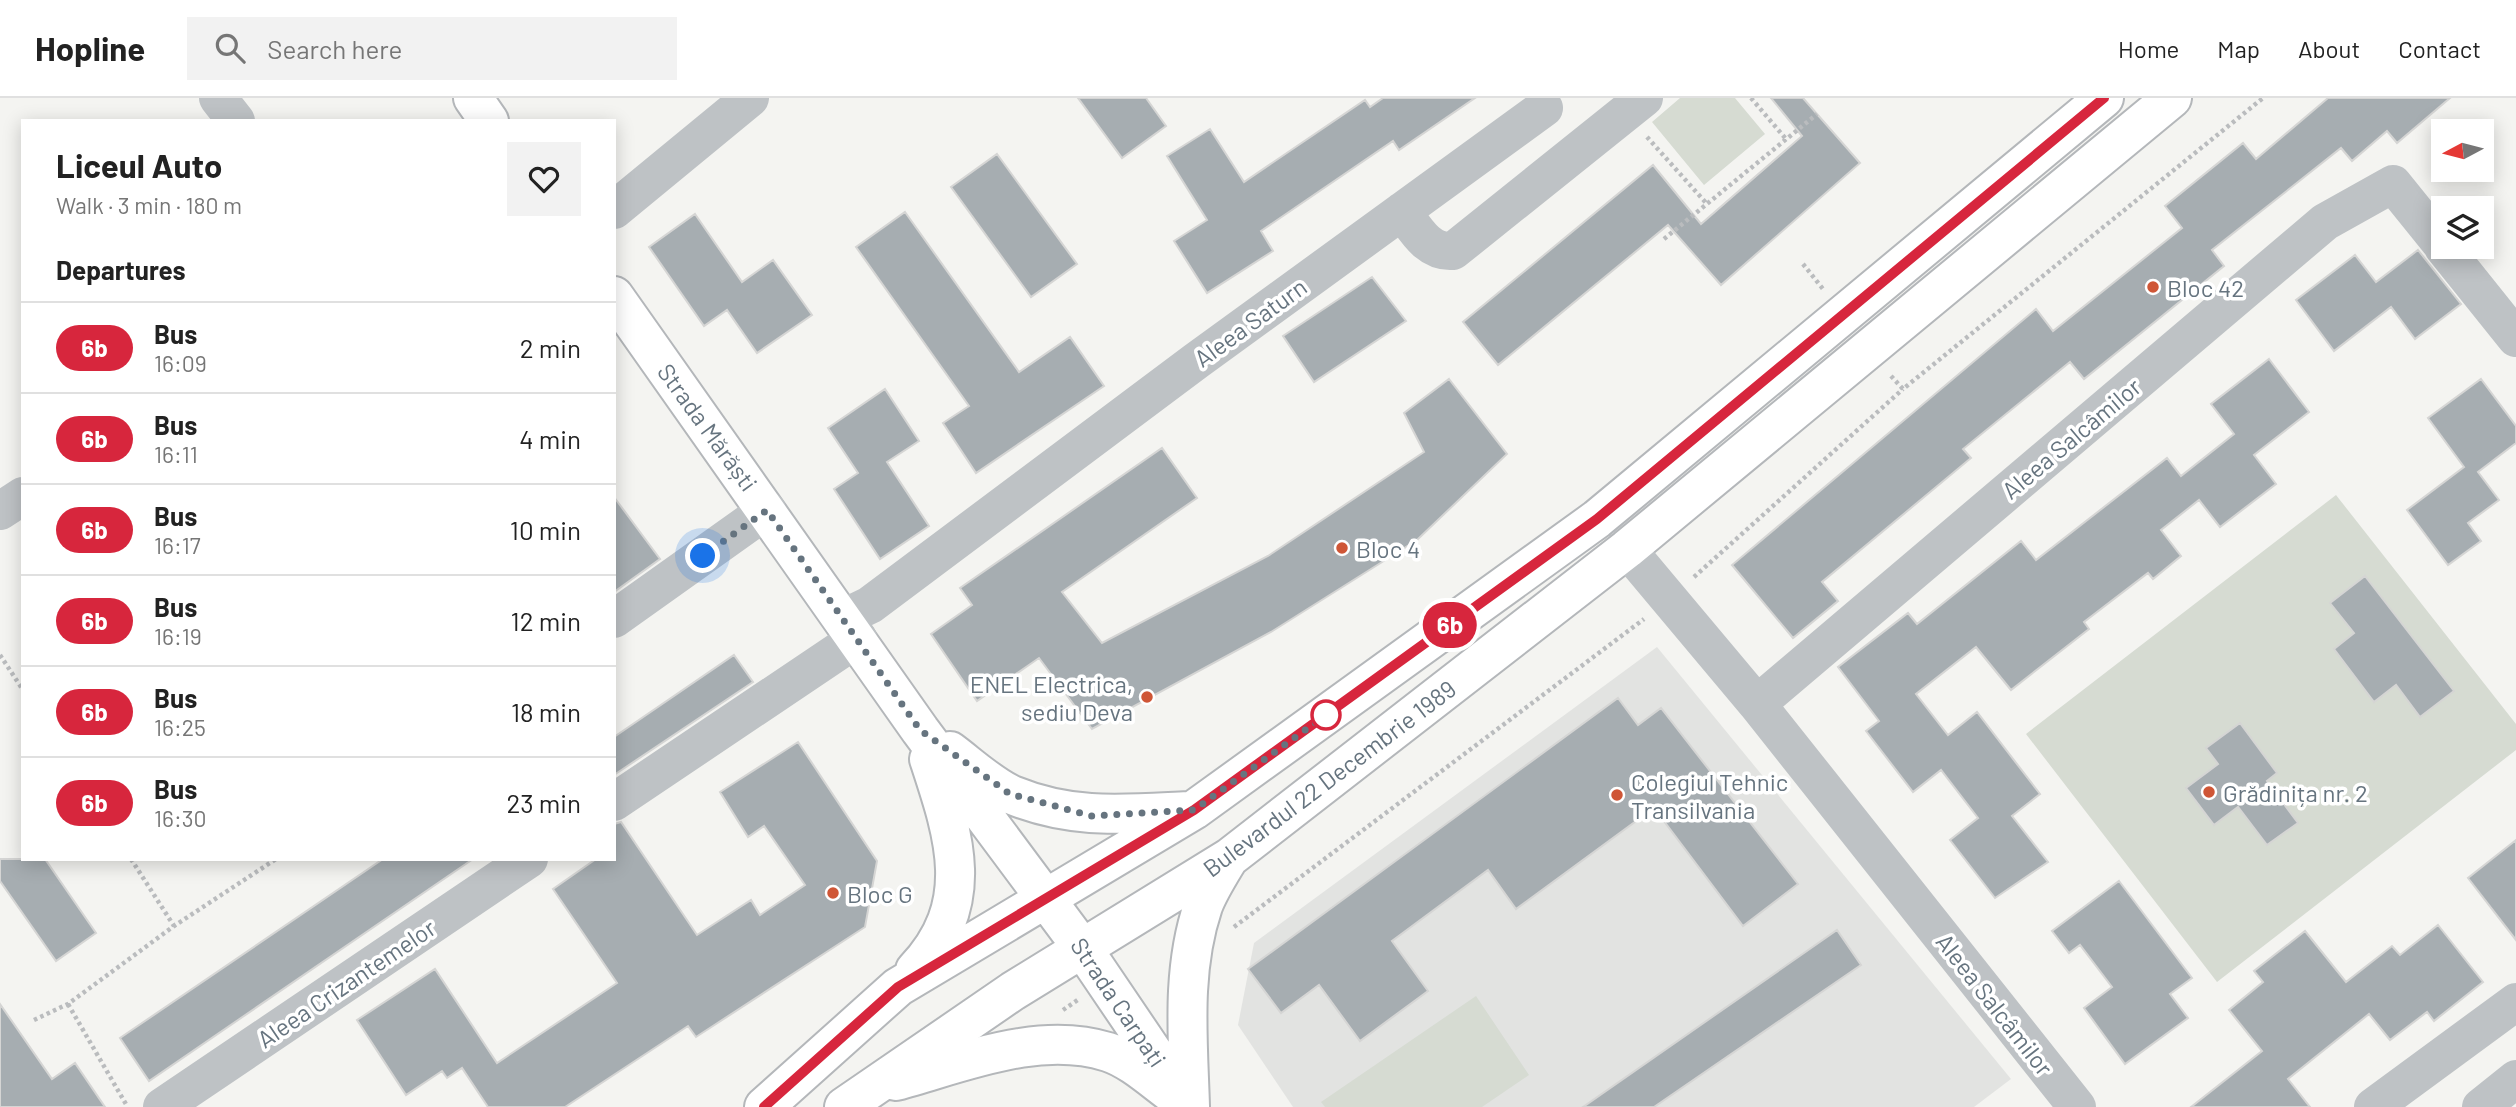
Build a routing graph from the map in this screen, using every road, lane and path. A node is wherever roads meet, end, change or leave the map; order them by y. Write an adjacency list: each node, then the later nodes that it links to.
1 (218, 98): 11 (street)
2 (473, 98): 12 (main road)
3 (750, 98): 16 (street)
4 (1751, 98): 13 (path)
5 (2104, 98): 37 (main road, Bulevardul 22 Decembrie 1989)
6 (2172, 98): 28 (main road, Bulevardul 22 Decembrie 1989)
7 (2263, 98): 24 (path)
8 (1540, 103): 14 (street, Aleea Saturn); 17 (street, Aleea Saturn)
9 (1635, 105): 14 (street); 15 (path)
10 (1816, 114): 13 (path)
11 (234, 119)
12 (488, 119)
13 (1786, 139): 15 (path)
14 (1578, 152): 17 (street)
15 (1707, 204): 19 (path)
16 (616, 208)
17 (1402, 211): 31 (street, Aleea Saturn)
18 (2431, 232): 34 (street, Aleea Salcâmilor)
19 (1664, 239)
20 (2453, 259): 22 (street)
21 (616, 299): 26 (main road, Strada Mărăști)
22 (2516, 338)
23 (1887, 372): 24 (path)
24 (1903, 389): 29 (path)
25 (21, 497): 27 (street)
26 (767, 510): 30 (street); 31 (main road, Strada Mărăști)
27 (0, 511)
28 (1627, 549): 29 (street, Aleea Salcâmilor); 38 (main road, Bulevardul 22 Decembrie 1989)
29 (1669, 599): 34 (street, Aleea Salcâmilor); 44 (path)
30 (616, 618)
31 (850, 628): 35 (main road, Strada Mărăști); 36 (street)
32 (0, 655): 33 (path)
33 (21, 687)
34 (1757, 704): 56 (street, Aleea Salcâmilor)
35 (920, 730): 37 (main road); 42 (main road, Strada Mărăști); 46 (main road)
36 (616, 801)
37 (1194, 810): 42 (main road, Bulevardul 22 Decembrie 1989)
38 (1228, 858): 45 (main road, Bulevardul 22 Decembrie 1989); 55 (main road)
39 (132, 861): 43 (path)
40 (272, 861): 43 (path)
41 (526, 861): 53 (street, Aleea Crizantemelor)
42 (1046, 898): 45 (main road, Strada Carpați); 46 (main road, Bulevardul 22 Decembrie 1989)
43 (174, 926): 48 (path)
44 (1228, 935)
45 (1083, 949): 51 (main road, Bulevardul 22 Decembrie 1989); 55 (main road, Strada Carpați)
46 (898, 987): 54 (main road, Bulevardul 22 Decembrie 1989)
47 (2516, 1002): 57 (street)
48 (68, 1004): 49 (path); 52 (path)
49 (34, 1020)
50 (2516, 1079): 58 (street)
51 (856, 1098): 55 (main road)
52 (128, 1107)
53 (162, 1107)
54 (764, 1107)
55 (1190, 1107)
56 (2077, 1107)
57 (2373, 1107)
58 (2481, 1107)

